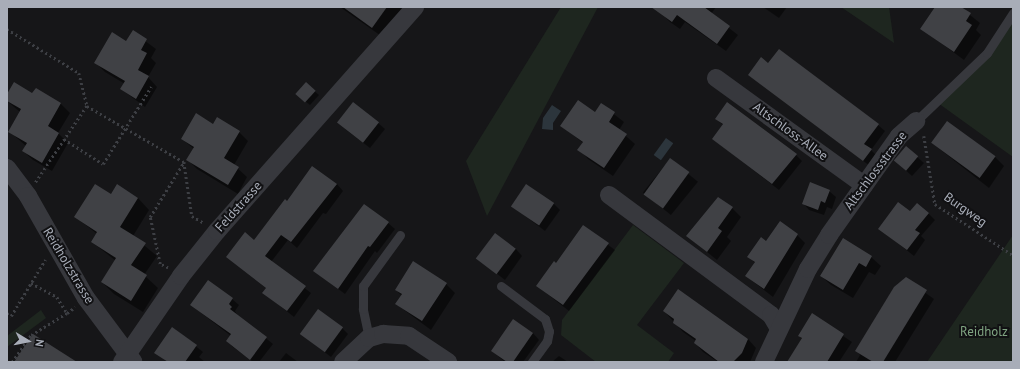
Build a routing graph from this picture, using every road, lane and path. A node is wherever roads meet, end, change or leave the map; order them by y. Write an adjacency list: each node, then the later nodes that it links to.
1 (415, 7): 15 (street, Feldstrasse)
2 (1013, 12): 7 (lane, Altschlossstrasse)
3 (7, 29): 6 (path)
4 (716, 78): 12 (street, Altschloss-Allee)
5 (151, 87): 8 (path)
6 (87, 106): 8 (path); 9 (path)
7 (916, 121): 12 (street, Altschlossstrasse); 18 (path, Burgweg)
8 (127, 128): 9 (path); 10 (path)
9 (64, 139): 14 (path)
10 (184, 162): 15 (path); 19 (path)
11 (7, 168): 14 (street, Reidholzstrasse)
12 (864, 185): 25 (street, Altschlossstrasse)
13 (609, 195): 25 (street)
14 (28, 196): 17 (street, Reidholzstrasse)
15 (217, 231): 19 (street, Feldstrasse)
16 (400, 235): 26 (lane)
17 (54, 244): 20 (path); 22 (street, Reidholzstrasse)
18 (1013, 255)
19 (181, 276): 27 (street, Feldstrasse)
20 (31, 283): 23 (path); 24 (path)
21 (501, 286): 31 (lane)
22 (86, 298): 24 (path); 27 (street, Reidholzstrasse)
23 (7, 313)
24 (67, 313): 28 (path)
25 (779, 329): 32 (street, Altschlossstrasse)
26 (369, 338): 29 (street); 30 (street)
27 (127, 359)
28 (12, 362)
29 (343, 362)
30 (448, 362)
31 (532, 362)
32 (764, 362)

